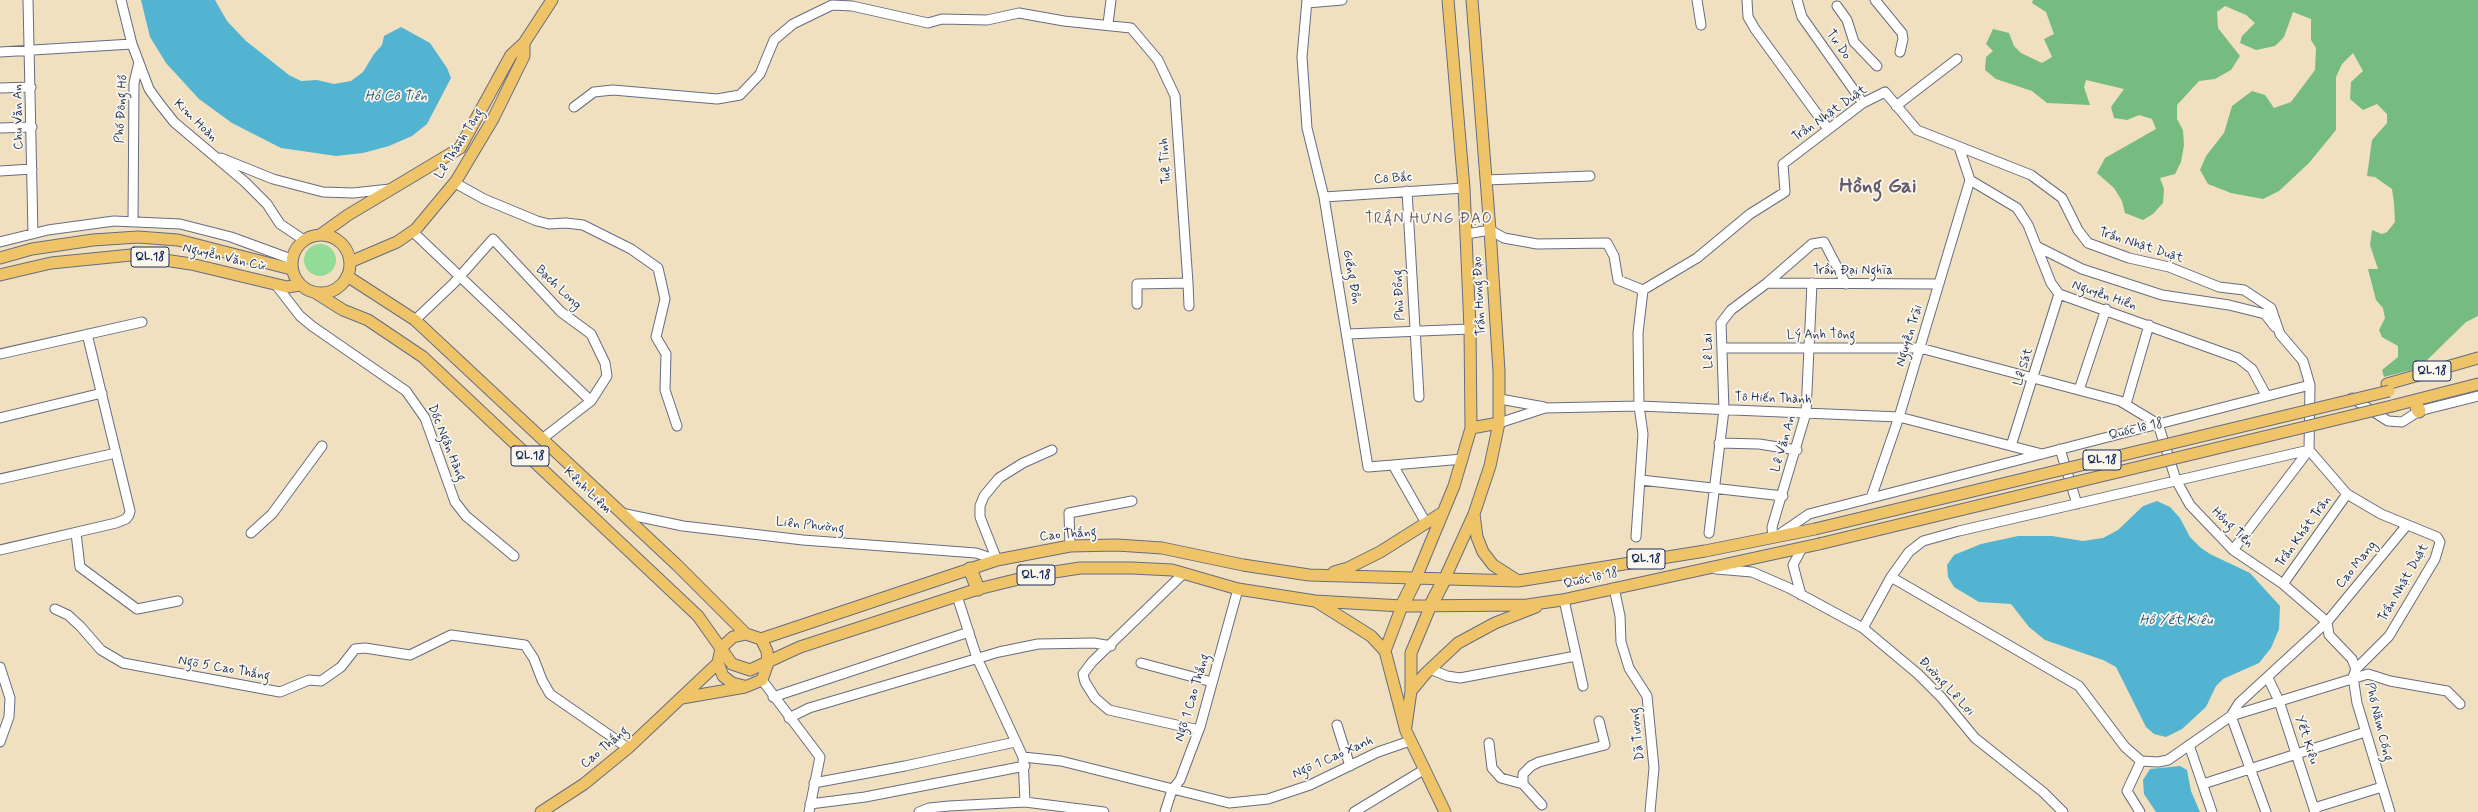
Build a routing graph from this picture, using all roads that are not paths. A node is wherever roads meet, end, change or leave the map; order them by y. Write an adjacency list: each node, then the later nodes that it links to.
1 (28, 0): 18 (street, Chu Văn An)
2 (121, 0): 17 (street, Phố Đông Hồ)
3 (552, 0): 16 (main road, Lê Thánh Tông)
4 (1111, 0): 14 (street)
5 (1342, 0): 12 (street)
6 (1448, 0): 40 (main road, Trần Hưng Đạo)
7 (1472, 0): 37 (main road, Trần Hưng Đạo)
8 (1697, 0): 15 (street)
9 (1746, 0): 31 (street)
10 (1797, 0): 26 (street, Tự Do)
11 (1875, 0): 20 (street)
12 (1307, 1): 43 (street, Giếng Đồn)
13 (1838, 6): 23 (street)
14 (1108, 24): 28 (street, Tuệ Tĩnh); 59 (street, Tuệ Tĩnh)
15 (1701, 25)
16 (524, 43): 39 (main road, Lê Thánh Tông); 41 (main road, Lê Thánh Tông)
17 (132, 44): 18 (street); 22 (street, Phố Đông Hồ)
18 (31, 51): 19 (street); 24 (street, Chu Văn An)
19 (0, 52)
20 (1900, 52)
21 (1957, 60): 27 (street)
22 (139, 61): 33 (street, Kim Hoàn); 44 (street, Phố Đông Hồ)
23 (1877, 66)
24 (31, 87): 25 (street); 29 (street, Chu Văn An)
25 (0, 88)
26 (1863, 103): 27 (street, Trần Nhật Duật); 31 (street, Trần Nhật Duật)
27 (1896, 106): 32 (street, Trần Nhật Duật)
28 (574, 107)
29 (32, 127): 30 (street); 34 (street, Chu Văn An)
30 (0, 128)
31 (1828, 129): 66 (street, Trần Nhật Duật)
32 (1960, 147): 38 (street); 79 (street, Trần Nhật Duật)
33 (214, 156): 41 (street); 50 (street, Kim Hoàn)
34 (32, 169): 35 (street); 47 (street, Chu Văn An)
35 (0, 171)
36 (1590, 176): 37 (street)
37 (1486, 180): 45 (main road, Trần Hưng Đạo)
38 (1970, 180): 52 (street, Nguyễn Hiền); 63 (street, Nguyễn Trãi)
39 (456, 181): 46 (main road, Lê Thánh Tông); 109 (street)
40 (1464, 188): 42 (street, Cô Bắc); 48 (main road, Trần Hưng Đạo)
41 (392, 189): 49 (main road, Lê Thánh Tông)
42 (1407, 191): 43 (street, Cô Bắc); 76 (street, Phù Đổng)
43 (1324, 197): 78 (street, Giếng Đồn)
44 (133, 222): 47 (street, Nguyễn Văn Cừ); 55 (street, Nguyễn Văn Cừ)
45 (1490, 230): 48 (street); 66 (street); 96 (main road, Trần Hưng Đạo)
46 (412, 231): 54 (main road, Lê Thánh Tông); 58 (street)
47 (33, 234): 51 (street, Nguyễn Văn Cừ)
48 (1466, 234): 75 (main road, Trần Hưng Đạo)
49 (320, 235): 50 (main road); 54 (main road)
50 (304, 240): 55 (main road)
51 (0, 242)
52 (2038, 247): 68 (street, Nguyễn Hiền); 79 (street)
53 (0, 258): 55 (main road, Nguyễn Văn Cừ / QL.18)
54 (350, 262): 57 (main road)
55 (291, 264): 65 (main road)
56 (0, 275): 64 (main road, Nguyễn Văn Cừ / QL.18)
57 (348, 276): 67 (main road); 72 (main road, Kênh Liêm / QL.18)
58 (459, 278): 72 (street, Bạch Long); 97 (street); 97 (street, Bạch Long)
59 (1188, 283): 69 (street); 70 (street, Tuệ Tĩnh)
60 (1767, 283): 61 (street, Trần Đại Nghĩa); 62 (street, Lê Lai); 80 (street, Lê Lai)
61 (1812, 284): 62 (street, Trần Đại Nghĩa); 81 (street, Lê Văn An)
62 (1846, 284): 63 (street, Trần Đại Nghĩa)
63 (1939, 284): 82 (street, Nguyễn Trãi)
64 (276, 285): 65 (main road, Nguyễn Văn Cừ / QL.18); 147 (street, Dốc Ngân Hàng)
65 (300, 285): 67 (main road)
66 (1643, 290): 99 (street)
67 (316, 293): 176 (main road, Kênh Liêm / QL.18)
68 (2059, 294): 71 (street, Nguyễn Hiền); 86 (street, Lê Sát)
69 (1137, 304)
70 (1189, 306)
71 (2106, 310): 74 (street, Nguyễn Hiền); 90 (street)
72 (415, 320): 111 (main road, Kênh Liêm / QL.18)
73 (142, 322): 77 (street)
74 (2149, 325): 93 (street, Nguyễn Hiền); 98 (street)
75 (1470, 329): 76 (street); 110 (main road, Trần Hưng Đạo)
76 (1415, 330): 78 (street); 95 (street, Phù Đổng)
77 (87, 334): 83 (street); 92 (street)
78 (1348, 334): 122 (street, Giếng Đồn)
79 (2280, 334): 88 (street, Trần Nhật Duật)
80 (1722, 348): 81 (street, Lý Anh Tông); 103 (street, Lê Lai)
81 (1810, 348): 82 (street, Lý Anh Tông); 104 (street, Lê Văn An)
82 (1920, 348): 86 (street, Lý Anh Tông); 105 (street, Nguyễn Trãi)
83 (0, 354)
84 (2478, 358): 89 (main road, Quốc lộ 18 / QL.18)
85 (2478, 366): 89 (main road, Quốc lộ 18 / QL.18)
86 (2034, 378): 90 (street, Lý Anh Tông); 114 (street, Lê Sát)
87 (2478, 384): 144 (main road, Quốc lộ 18 / QL.18, bridge)
88 (2310, 385): 93 (street); 100 (street, Trần Nhật Duật)
89 (2388, 387): 141 (main road, Quốc lộ 18 / QL.18, bridge)
90 (2079, 390): 98 (street, Lý Anh Tông)
91 (2478, 390): 102 (main road, Quốc lộ 18 / QL.18)
92 (102, 393): 106 (street); 119 (street)
93 (2266, 395): 108 (street)
94 (2478, 396): 102 (street)
95 (1419, 397)
96 (1500, 399): 101 (street); 107 (main road, Trần Hưng Đạo)
97 (591, 401): 111 (street, Bạch Long)
98 (2126, 404): 108 (street, Lý Anh Tông)
99 (1639, 406): 101 (street, Tô Hiến Thành); 103 (street, Tô Hiến Thành); 124 (street)
100 (2311, 406): 102 (street); 118 (street, Trần Nhật Duật)
101 (1545, 408): 107 (street, Tô Hiến Thành)
102 (2418, 409): 144 (main road, Quốc lộ 18 / QL.18)
103 (1724, 410): 104 (street, Tô Hiến Thành); 112 (street, Lê Lai)
104 (1806, 413): 105 (street, Tô Hiến Thành); 116 (street, Lê Văn An)
105 (1899, 417): 114 (street, Tô Hiến Thành); 129 (street, Nguyễn Trãi)
106 (0, 418)
107 (1499, 423): 110 (main road); 134 (main road, Trần Hưng Đạo)
108 (2158, 424): 117 (street); 125 (street, Hồng Tiến)
109 (677, 426)
110 (1471, 428): 121 (main road, Trần Hưng Đạo)
111 (542, 439): 132 (main road, Kênh Liêm / QL.18)
112 (1719, 443): 116 (street); 126 (street, Lê Lai)
113 (322, 446): 138 (street)
114 (2011, 446): 120 (street, Tô Hiến Thành)
115 (1052, 450): 148 (street)
116 (1797, 450): 128 (street, Lê Văn An)
117 (2060, 450): 120 (street); 131 (street)
118 (2309, 450): 125 (street); 127 (street, Trần Nhật Duật); 146 (street)
119 (116, 453): 123 (street); 137 (street)
120 (2044, 454): 129 (street)
121 (1463, 459): 122 (street); 133 (main road, Trần Hưng Đạo)
122 (1393, 465): 135 (street)
123 (0, 479)
124 (1641, 480): 126 (street); 140 (street)
125 (2176, 480): 131 (street); 146 (street, Hồng Tiến)
126 (1714, 487): 128 (street); 139 (street, Lê Lai)
127 (2347, 494): 136 (street, Trần Nhật Duật); 157 (street, Trần Khát Trân)
128 (1783, 496): 141 (street, Lê Văn An)
129 (1872, 498): 141 (street)
130 (1132, 501): 142 (street)
131 (2077, 504): 153 (street)
132 (620, 512): 148 (street, Liên Phường); 173 (main road, Kênh Liêm / QL.18)
133 (1442, 513): 135 (main road); 154 (main road, Trần Hưng Đạo)
134 (1474, 514): 155 (main road, Trần Hưng Đạo); 156 (main road)
135 (1426, 523): 152 (main road)
136 (2407, 525): 170 (street, Cao Mang); 185 (street, Trần Nhật Duật)
137 (76, 533): 145 (street); 164 (street)
138 (251, 533)
139 (1709, 533)
140 (1636, 537)
141 (1773, 538): 156 (main road, Quốc lộ 18 / QL.18)
142 (1070, 546): 148 (main road, Cao Thắng / QL.18); 152 (main road, Cao Thắng / QL.18)
143 (1804, 547): 144 (main road, Quốc lộ 18 / QL.18); 149 (main road, Quốc lộ 18 / QL.18); 161 (street)
144 (1820, 548)
145 (0, 550)
146 (2233, 550): 157 (street, Hồng Tiến)
147 (514, 556)
148 (997, 560): 150 (main road, Cao Thắng / QL.18)
149 (1714, 568): 158 (main road, Quốc lộ 18 / QL.18); 161 (street, Đường Lê Lợi)
150 (970, 569): 159 (highway); 174 (main road, Cao Thắng / QL.18)
151 (1184, 573): 159 (main road, QL.18); 160 (main road, QL.18); 175 (street)
152 (1309, 575): 154 (main road, Cao Thắng / QL.18)
153 (1891, 577): 171 (street); 209 (street)
154 (1416, 578): 155 (main road, Quốc lộ 18 / QL.18); 168 (highway)
155 (1444, 580): 156 (main road, Quốc lộ 18 / QL.18); 167 (highway)
156 (1518, 581)
157 (2282, 584): 170 (street, Hồng Tiến)
158 (1614, 588): 163 (main road, Quốc lộ 18 / QL.18); 229 (street, Dã Tượng)
159 (978, 589): 162 (main road, QL.18)
160 (1238, 589): 165 (main road, QL.18); 188 (street, Ngõ 1 Cao Thắng)
161 (1801, 595): 171 (street, Đường Lê Lợi)
162 (957, 596): 172 (street); 181 (main road, QL.18)
163 (1564, 600): 166 (main road, Quốc lộ 18 / QL.18); 178 (street)
164 (178, 601)
165 (1315, 601): 168 (main road, QL.18); 177 (main road)
166 (1547, 602): 167 (main road, Quốc lộ 18 / QL.18); 184 (main road)
167 (1431, 605): 168 (main road, Quốc lộ 18 / QL.18); 191 (main road)
168 (1402, 606): 177 (main road)
169 (55, 609): 207 (street, Ngõ 5 Cao Thắng)
170 (2327, 622): 185 (street, Phố Năm Cống); 186 (street, Cao Mang)
171 (1863, 628): 230 (street, Đường Lê Lợi)
172 (969, 632): 179 (street); 192 (street)
173 (746, 634): 174 (main road, Kênh Liêm / QL.18); 176 (main road)
174 (761, 639): 181 (main road)
175 (1111, 646): 179 (street); 200 (street)
176 (721, 648): 180 (main road); 181 (main road, Kênh Liêm / QL.18)
177 (1385, 651): 202 (main road)
178 (1576, 656): 184 (street); 189 (street)
179 (977, 658): 197 (street); 204 (street)
180 (718, 663): 190 (main road); 193 (main road, Cao Thắng)
181 (768, 663): 187 (main road)
182 (1142, 663): 188 (street)
183 (0, 667): 203 (street)
184 (1430, 669): 191 (main road)
185 (2355, 673): 194 (street); 195 (street); 201 (street, Phố Năm Cống)
186 (2268, 678): 194 (street, Yết Kiêu); 196 (street, Cao Mang)
187 (762, 680): 190 (main road); 192 (street)
188 (1212, 682): 200 (street, Ngõ 1 Cao Thắng)
189 (1583, 686)
190 (744, 687): 193 (main road)
191 (1411, 691): 202 (main road)
192 (773, 697): 197 (street)
193 (682, 698): 207 (main road, Cao Thắng)
194 (2279, 701): 196 (street); 208 (street, Yết Kiêu)
195 (2460, 704)
196 (2231, 716): 206 (street); 213 (street)
197 (789, 718): 214 (street)
198 (1599, 721): 215 (street)
199 (1337, 725): 211 (street)
200 (1199, 730): 217 (street, Ngõ 1 Cao Thắng)
201 (2365, 732): 208 (street); 218 (street, Phố Năm Cống)
202 (1408, 736): 211 (street, Ngõ 1 Cao Xanh); 212 (main road)
203 (0, 742)
204 (1015, 742): 210 (street); 214 (street)
205 (1489, 743): 215 (street)
206 (2189, 745): 209 (street); 216 (street)
207 (628, 748): 223 (main road, Cao Thắng)
208 (2297, 754): 213 (street); 222 (street, Yết Kiêu)
209 (2141, 760): 231 (street)
210 (1024, 762): 217 (street, Ngõ 1 Cao Xanh); 219 (street); 221 (street, Ngõ 1 Cao Xanh)
211 (1350, 766): 217 (street, Ngõ 1 Cao Xanh)
212 (1425, 769): 227 (street); 228 (main road)
213 (2252, 769): 216 (street); 233 (street)
214 (814, 783): 221 (street)
215 (1523, 784): 220 (street)
216 (2203, 784): 232 (street)
217 (1174, 788): 226 (street, Ngõ 1 Cao Thắng)
218 (2382, 788): 222 (street); 234 (street, Phố Năm Cống)
219 (1025, 802): 224 (street); 225 (street)
220 (1542, 805)
221 (809, 808)
222 (2314, 810)
223 (541, 812)
224 (919, 812)
225 (1104, 812)
226 (1165, 812)
227 (1354, 812)
228 (1445, 812)
229 (1650, 812)
230 (2063, 812)
231 (2140, 812)
232 (2212, 812)
233 (2266, 812)
234 (2390, 812)

